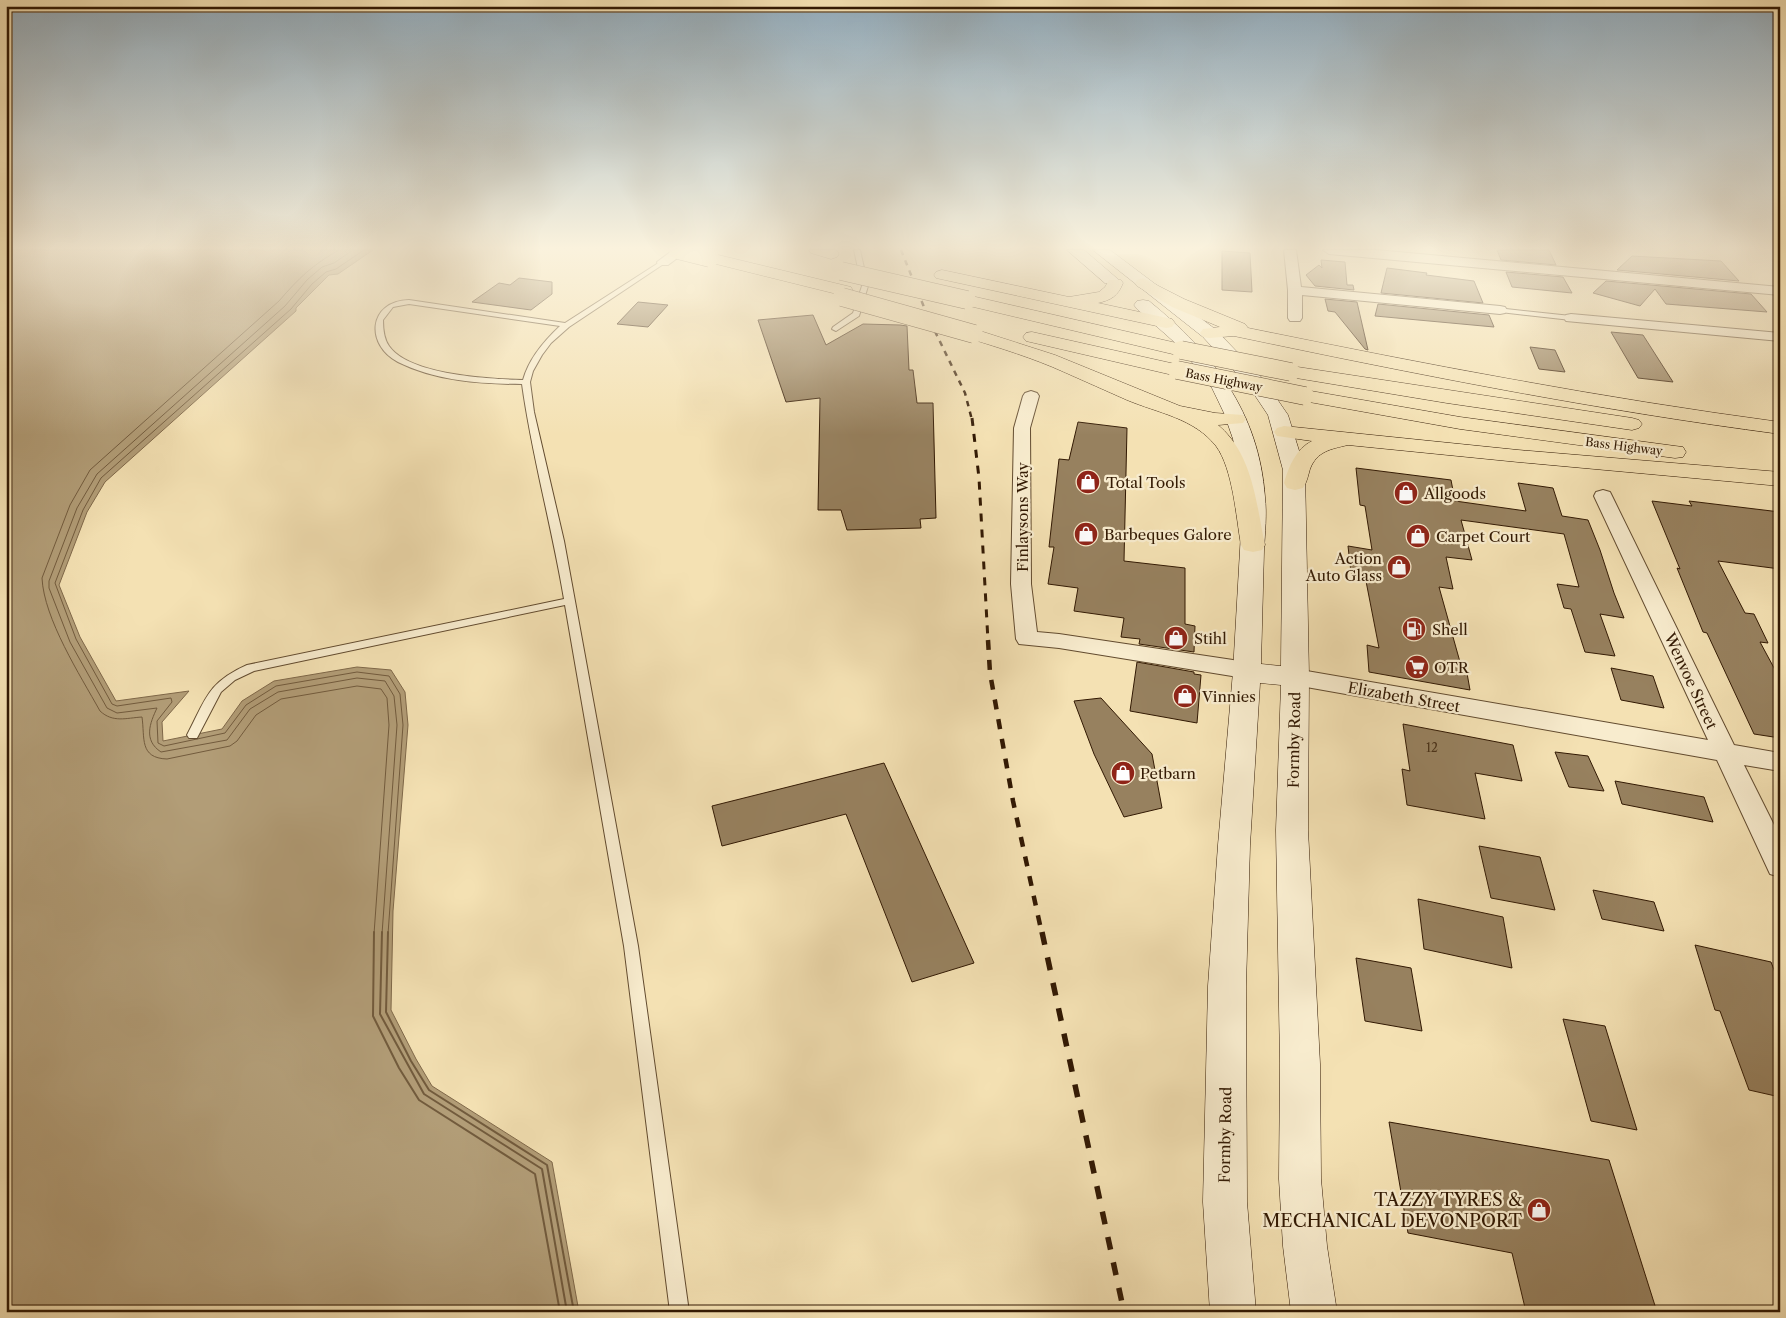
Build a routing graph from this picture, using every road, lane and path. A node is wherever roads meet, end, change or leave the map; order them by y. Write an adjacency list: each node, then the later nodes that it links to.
1 (384, 312): 24 (lane)
2 (474, 312): 16 (lane)
3 (587, 312): 16 (lane)
4 (857, 312): 18 (lane)
5 (909, 312): 17 (highway, bridge)
6 (1016, 312): 31 (highway, Bass Highway, bridge)
7 (1115, 312): 15 (highway)
8 (1152, 312): 15 (main road, Formby Road)
9 (1181, 312): 19 (main road, Formby Road)
10 (1197, 312): 21 (highway)
11 (1295, 312): 13 (street)
12 (1513, 312): 14 (lane)
13 (1295, 318)
14 (1571, 318): 20 (street)
15 (1166, 323): 19 (main road); 22 (main road, Formby Road)
16 (566, 325): 24 (lane)
17 (971, 328): 27 (highway); 32 (highway, Bass Highway, bridge)
18 (836, 329)
19 (1209, 333): 21 (highway); 22 (main road); 23 (main road, Formby Road)
20 (1780, 337)
21 (1291, 342): 28 (highway)
22 (1206, 364): 26 (main road, Formby Road)
23 (1245, 371): 26 (main road); 29 (main road, Formby Road)
24 (526, 382): 37 (lane)
25 (1032, 396): 38 (street, Finlaysons Way)
26 (1237, 412): 27 (highway); 29 (main road); 36 (main road, Formby Road)
27 (1181, 414): 36 (highway)
28 (1780, 428)
29 (1284, 432): 30 (highway); 34 (main road, Formby Road)
30 (1368, 441): 33 (highway); 34 (highway)
31 (1780, 442)
32 (1780, 465)
33 (1780, 479)
34 (1295, 483): 40 (main road, Formby Road)
35 (1602, 496): 42 (street, Wenvoe Street)
36 (1252, 545): 39 (main road, Formby Road)
37 (569, 601): 41 (lane); 45 (lane)
38 (1027, 639): 39 (street, Elizabeth Street)
39 (1247, 672): 40 (main road, Elizabeth Street); 46 (main road, Formby Road)
40 (1295, 677): 42 (street, Elizabeth Street); 47 (main road, Formby Road)
41 (193, 735)
42 (1724, 752): 43 (street, Elizabeth Street); 44 (street, Wenvoe Street)
43 (1780, 762)
44 (1780, 866)
45 (680, 1312)
46 (1233, 1312)
47 (1314, 1312)

